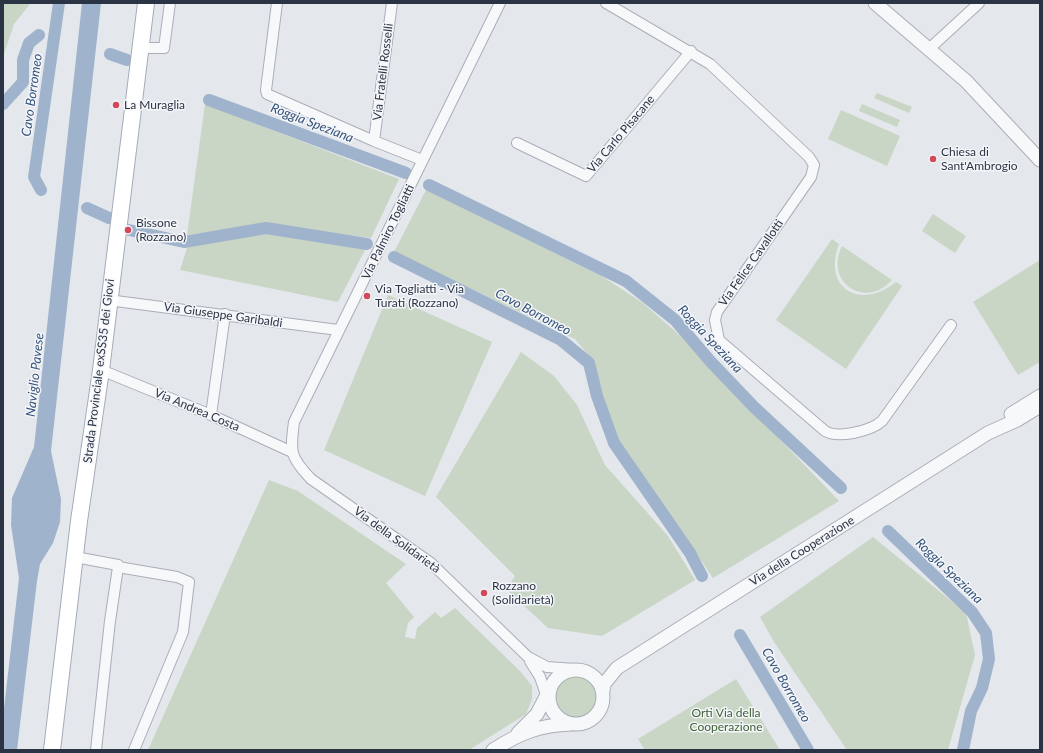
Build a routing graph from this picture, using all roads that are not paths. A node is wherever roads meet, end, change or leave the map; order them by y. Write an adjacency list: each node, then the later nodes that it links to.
1 (146, 3): 9 (main road, Strada Provinciale exSS35 dei Giovi)
2 (170, 3): 9 (street)
3 (277, 3): 12 (street)
4 (392, 3): 12 (street, Via Fratelli Rosselli)
5 (500, 3): 14 (street, Via Palmiro Togliatti)
6 (606, 3): 11 (street, Via Felice Cavallotti)
7 (875, 3): 10 (street)
8 (979, 3): 10 (street)
9 (140, 48): 16 (main road, Strada Provinciale exSS35 dei Giovi)
10 (929, 48): 15 (street)
11 (691, 51): 13 (street, Via Carlo Pisacane); 18 (street, Via Felice Cavallotti)
12 (374, 141): 14 (street)
13 (517, 142)
14 (422, 160): 19 (street, Via Palmiro Togliatti)
15 (1040, 160)
16 (108, 300): 17 (street, Via Giuseppe Garibaldi); 20 (main road, Strada Provinciale exSS35 dei Giovi)
17 (225, 314): 19 (street, Via Giuseppe Garibaldi); 23 (street)
18 (951, 325)
19 (338, 330): 25 (street, Via Palmiro Togliatti)
20 (101, 370): 23 (street, Via Andrea Costa); 27 (main road, Strada Provinciale exSS35 dei Giovi)
21 (1040, 396): 24 (street, Via della Cooperazione)
22 (1040, 406): 24 (street, Via della Cooperazione)
23 (211, 415): 25 (street, Via Andrea Costa)
24 (988, 433): 30 (street, Via della Cooperazione)
25 (292, 452): 26 (street, Via Palmiro Togliatti)
26 (296, 463): 29 (street, Via della Solidarietà)
27 (75, 558): 28 (street); 36 (main road, Strada Provinciale exSS35 dei Giovi)
28 (118, 567): 37 (street); 38 (street)
29 (528, 657): 31 (street, Via della Solidarietà); 33 (street, Via della Solidarietà)
30 (617, 668): 31 (street, Via della Cooperazione); 32 (street, Via della Cooperazione)
31 (580, 670): 32 (street); 33 (street)
32 (602, 691): 34 (street)
33 (549, 697): 34 (street); 35 (street)
34 (577, 724): 35 (street)
35 (514, 737): 39 (street)
36 (54, 746)
37 (96, 750)
38 (134, 750)
39 (493, 750)

